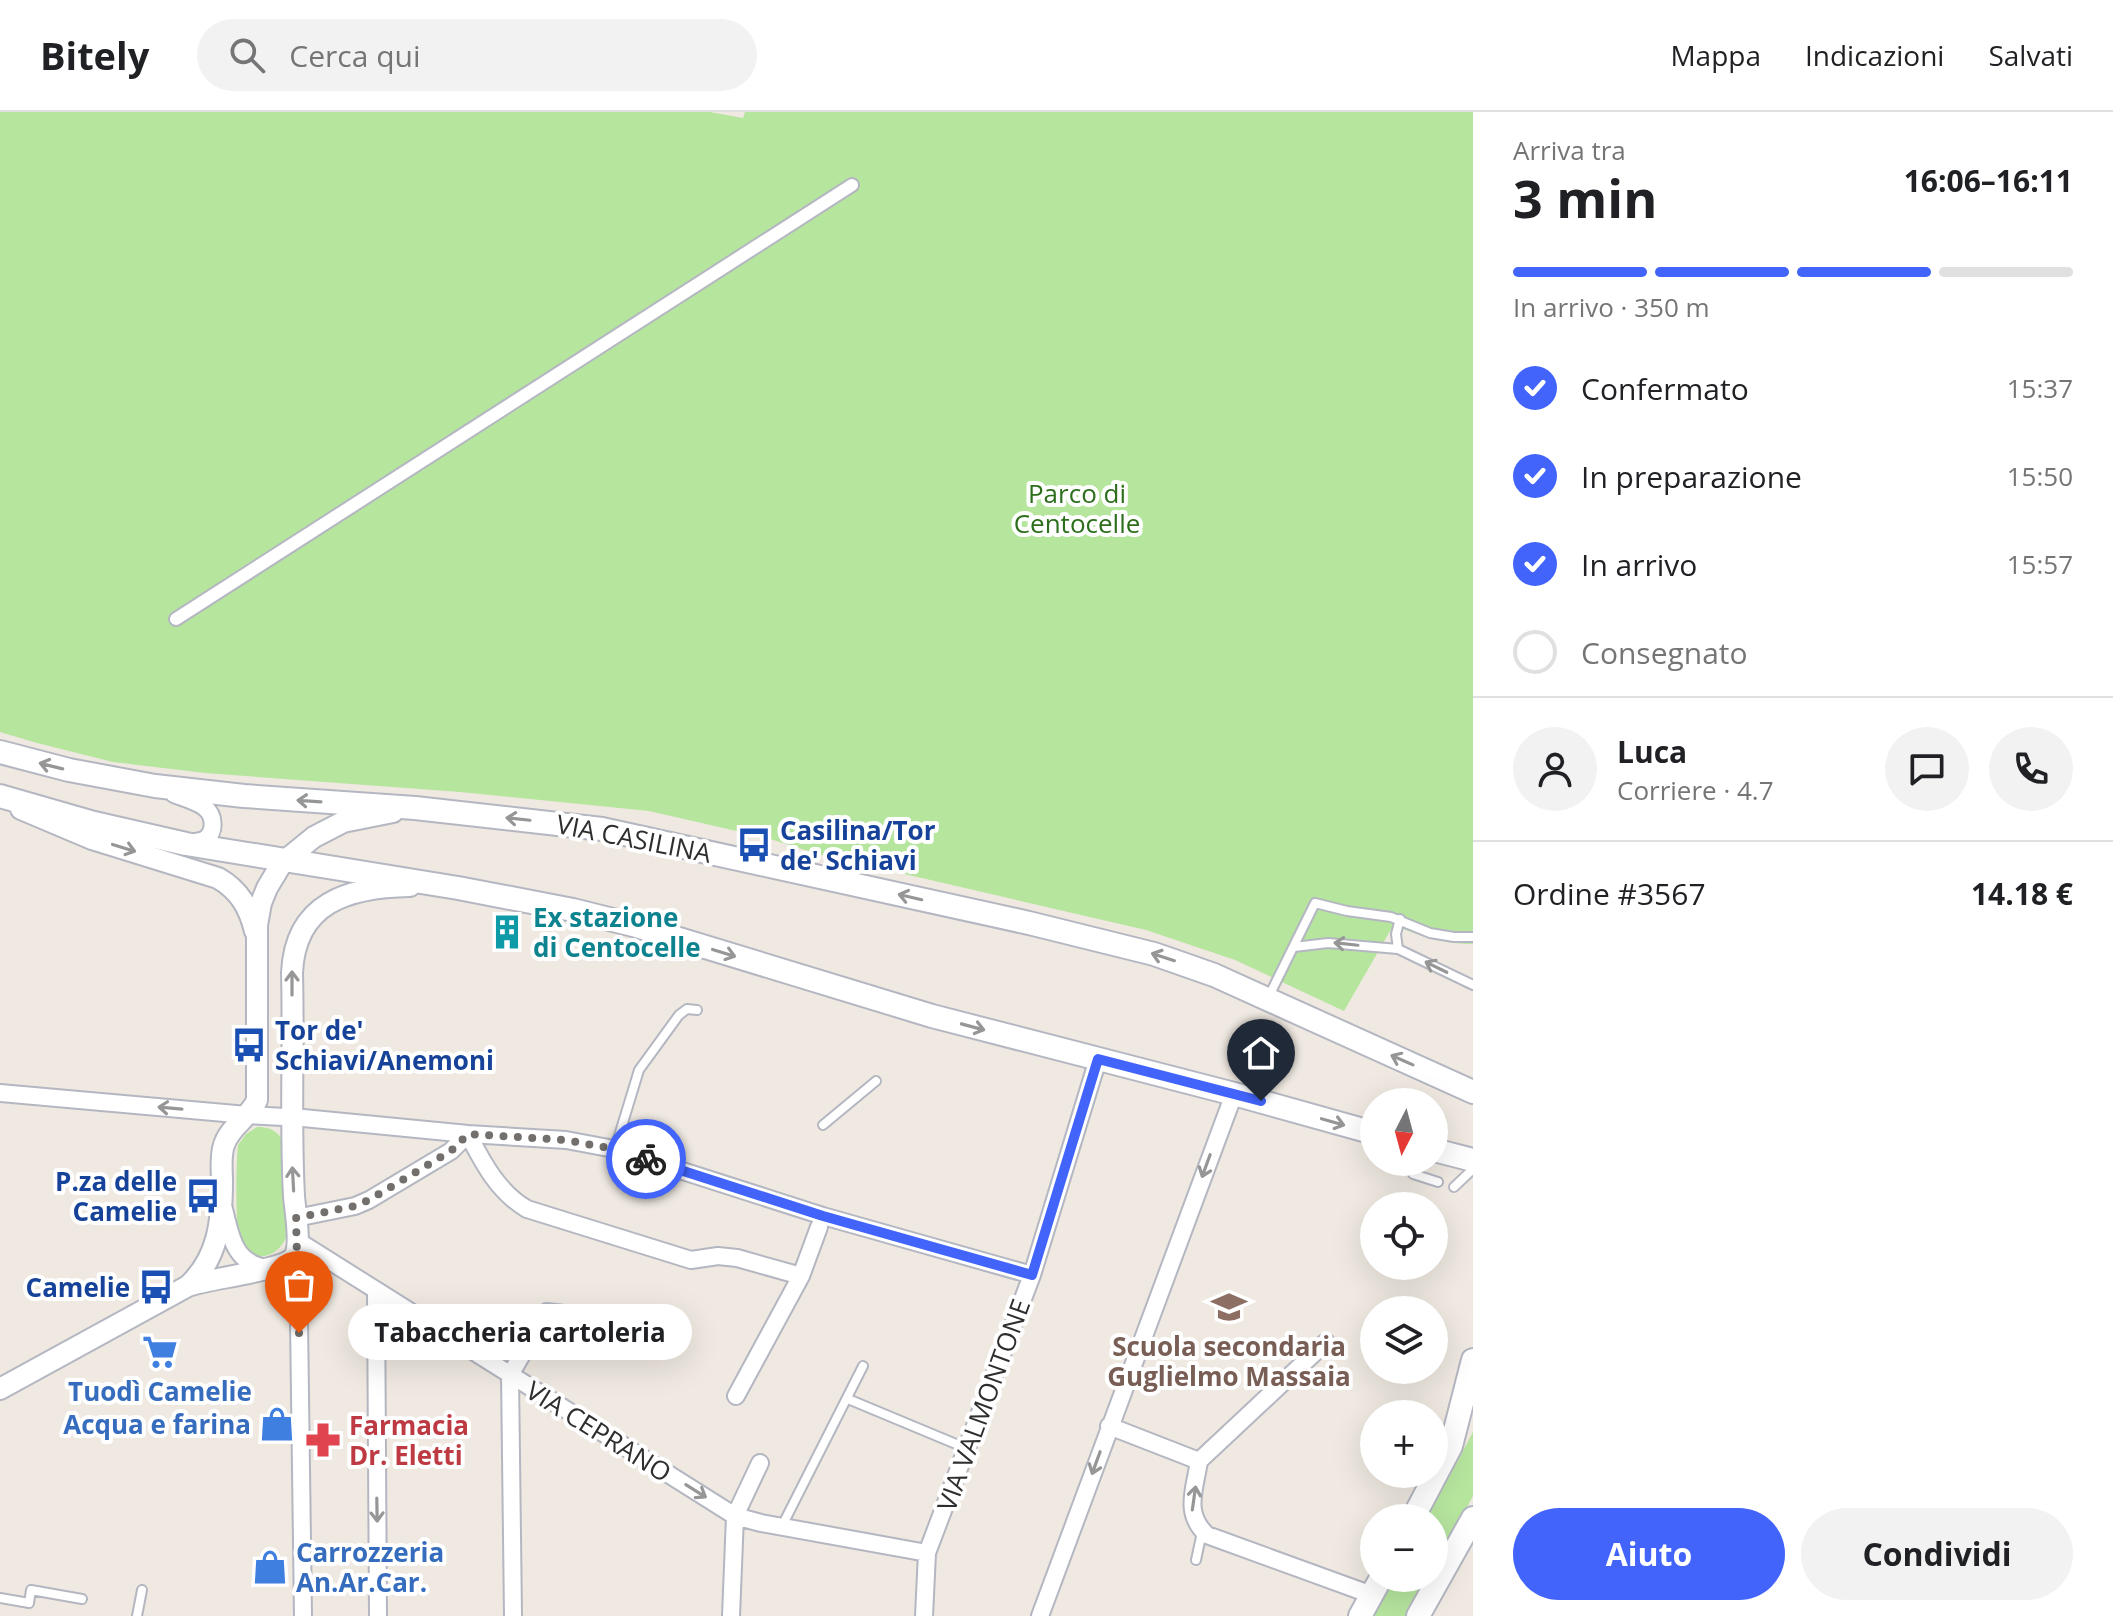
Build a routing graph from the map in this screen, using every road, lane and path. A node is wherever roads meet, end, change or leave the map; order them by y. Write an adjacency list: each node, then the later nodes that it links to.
1 (852, 185): 2 (street)
2 (176, 619)
3 (0, 752): 4 (main road, VIA CASILINA, one-way to 3)
4 (155, 786): 6 (main road, VIA CASILINA, one-way to 4); 7 (street)
5 (0, 797): 7 (main road); 12 (street, one-way to 12)
6 (415, 808): 8 (street); 16 (main road, VIA CASILINA, one-way to 6)
7 (186, 844): 8 (main road)
8 (285, 860): 9 (main road); 12 (street)
9 (458, 888): 18 (main road, one-way to 18); 24 (street, one-way to 9)
10 (1400, 919): 11 (lane); 13 (lane); 14 (lane)
11 (1473, 937)
12 (257, 942): 23 (street)
13 (1294, 947): 14 (lane, one-way to 13); 16 (lane)
14 (1398, 949): 15 (lane, one-way to 14)
15 (1473, 985)
16 (1272, 989): 20 (main road, VIA CASILINA, one-way to 16)
17 (697, 1010): 28 (lane)
18 (1098, 1059): 22 (main road); 40 (street, VIA VALMONTONE)
19 (876, 1081): 25 (lane)
20 (1473, 1092)
21 (0, 1093): 23 (street, one-way to 21)
22 (1234, 1094): 26 (main road, one-way to 26); 53 (street, one-way to 53)
23 (247, 1115): 24 (street); 35 (street)
24 (292, 1117): 27 (street); 36 (street, one-way to 24)
25 (823, 1125)
26 (1360, 1129)
27 (468, 1134): 28 (street); 36 (street); 41 (street)
28 (614, 1149): 40 (street)
29 (1448, 1154): 30 (main road)
30 (1473, 1160)
31 (1473, 1169): 34 (lane)
32 (1419, 1176): 33 (lane)
33 (1438, 1182)
34 (1454, 1187)
35 (222, 1200): 39 (street); 42 (street)
36 (296, 1218): 38 (street)
37 (819, 1227): 41 (street)
38 (298, 1241): 39 (street); 43 (street, VIA CEPRANO); 73 (street)
39 (264, 1269): 42 (street)
40 (1032, 1275): 55 (street, VIA VALMONTONE)
41 (801, 1276): 50 (street)
42 (188, 1286): 49 (street)
43 (376, 1292): 48 (street, VIA CEPRANO); 74 (street, one-way to 74)
44 (572, 1315): 48 (street)
45 (1326, 1342): 56 (street)
46 (1473, 1360): 54 (main road)
47 (863, 1366): 51 (lane)
48 (510, 1375): 59 (street, VIA CEPRANO, one-way to 59); 75 (street)
49 (0, 1389)
50 (736, 1396)
51 (848, 1399): 55 (lane); 61 (lane)
52 (1473, 1413): 54 (main road)
53 (1109, 1426): 56 (street); 78 (street, one-way to 78)
54 (1451, 1446): 58 (main road)
55 (968, 1449): 63 (street, VIA VALMONTONE)
56 (1199, 1461): 62 (street, one-way to 56)
57 (760, 1463): 59 (street)
58 (1420, 1504)
59 (735, 1516): 61 (street, VIA CEPRANO); 76 (street)
60 (1473, 1518): 65 (main road)
61 (782, 1527): 63 (street, VIA CEPRANO)
62 (1203, 1532): 66 (lane); 67 (street)
63 (927, 1553): 77 (street, VIA VALMONTONE)
64 (1448, 1556): 65 (street)
65 (1451, 1559): 80 (main road)
66 (1196, 1560)
67 (1360, 1582)
68 (142, 1590): 72 (lane)
69 (1373, 1592): 79 (main road)
70 (0, 1598): 71 (lane)
71 (82, 1599)
72 (137, 1616)
73 (303, 1616)
74 (378, 1616)
75 (513, 1616)
76 (731, 1616)
77 (924, 1616)
78 (1040, 1616)
79 (1360, 1616)
80 (1418, 1616)

